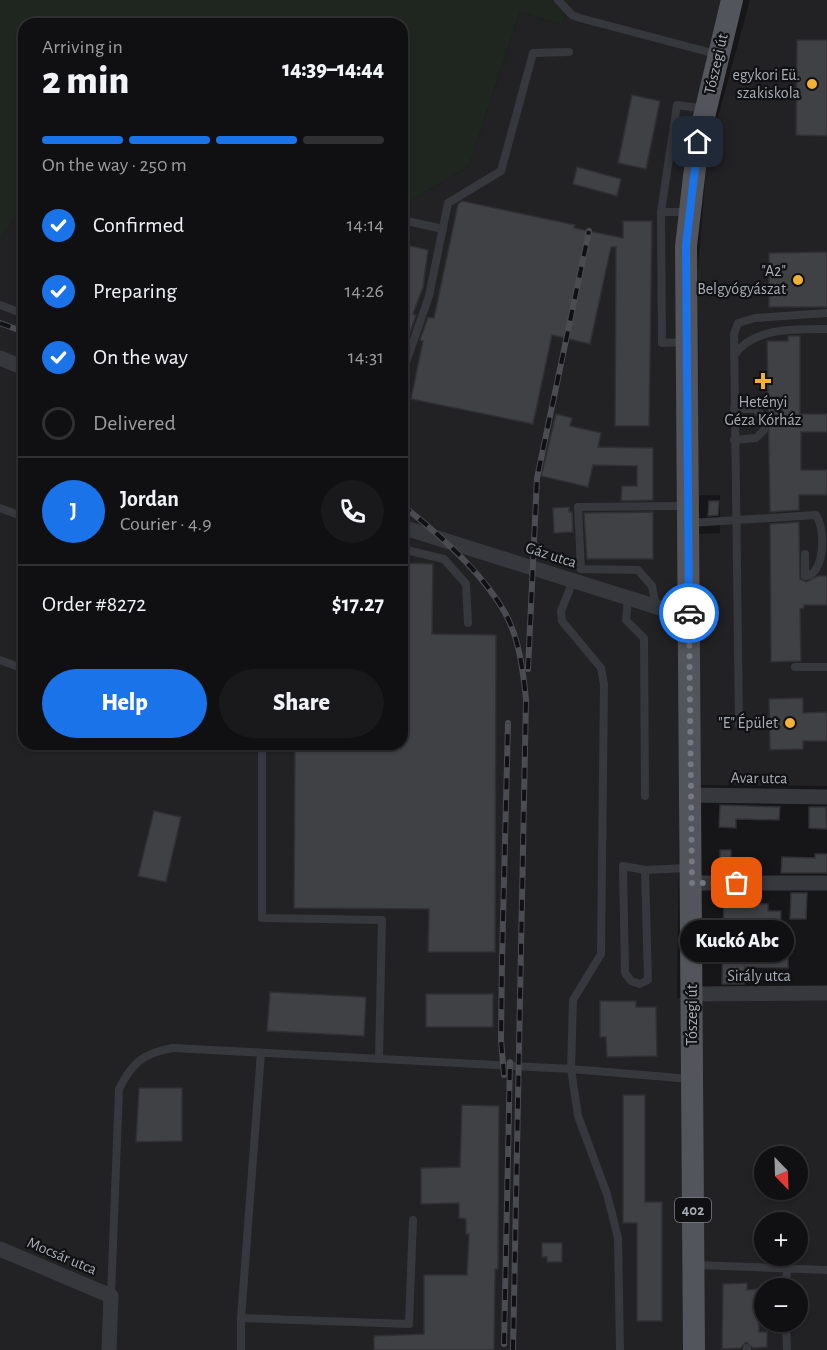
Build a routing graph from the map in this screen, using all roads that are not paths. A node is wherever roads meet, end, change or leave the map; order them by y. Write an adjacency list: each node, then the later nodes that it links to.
1 (558, 0): 4 (lane)
2 (732, 0): 4 (main road, Tószegi út / 402)
3 (569, 52): 9 (lane)
4 (718, 54): 5 (main road, Tószegi út / 402)
5 (705, 109): 6 (lane); 7 (main road, Tószegi út / 402)
6 (661, 212): 7 (lane); 16 (lane)
7 (688, 212): 16 (main road, Tószegi út / 402)
8 (408, 221): 9 (lane)
9 (443, 229): 18 (lane)
10 (0, 305): 11 (lane)
11 (18, 312)
12 (827, 313): 13 (lane)
13 (796, 314): 14 (lane); 17 (lane)
14 (796, 329): 15 (lane); 17 (lane)
15 (827, 329)
16 (686, 342): 24 (main road, Tószegi út / 402)
17 (733, 356): 21 (lane)
18 (408, 357)
19 (0, 358): 20 (street)
20 (18, 366)
21 (734, 409): 22 (lane); 22 (lane)
22 (734, 440): 26 (lane)
23 (0, 508): 25 (lane)
24 (688, 514): 26 (lane); 30 (lane); 33 (main road, Tószegi út / 402)
25 (18, 515)
26 (736, 522): 29 (lane); 39 (lane)
27 (408, 529): 30 (street, Gáz utca)
28 (408, 550): 34 (lane)
29 (805, 554)
30 (577, 575): 31 (street, Gáz utca); 32 (lane); 51 (lane)
31 (628, 599): 32 (street, Gáz utca); 42 (lane)
32 (657, 607): 33 (street, Gáz utca)
33 (689, 617): 41 (main road, Tószegi út / 402)
34 (468, 623)
35 (0, 660): 36 (lane)
36 (18, 667)
37 (795, 667): 38 (lane)
38 (827, 667)
39 (739, 725)
40 (262, 750): 50 (lane)
41 (691, 795): 43 (street, Avar utca); 45 (main road, Tószegi út / 402)
42 (645, 796)
43 (827, 797)
44 (645, 870): 44 (lane); 45 (lane)
45 (691, 875): 46 (street); 48 (main road, Tószegi út / 402)
46 (827, 883)
47 (827, 993): 48 (street, Sirály utca)
48 (691, 994): 52 (main road, Tószegi út / 402)
49 (261, 1053): 50 (lane); 59 (lane); 60 (lane)
50 (379, 1059): 51 (lane)
51 (571, 1069): 52 (lane); 64 (lane)
52 (692, 1079): 55 (main road, Tószegi út / 402)
53 (412, 1220): 60 (lane)
54 (0, 1249): 59 (street, Mocsár utca)
55 (693, 1264): 56 (lane); 65 (main road, Tószegi út / 402)
56 (787, 1269): 57 (lane); 58 (lane)
57 (827, 1270)
58 (787, 1278)
59 (111, 1296): 62 (street)
60 (241, 1318): 63 (lane)
61 (786, 1332): 66 (lane)
62 (109, 1350)
63 (241, 1350)
64 (620, 1350)
65 (694, 1350)
66 (787, 1350)

